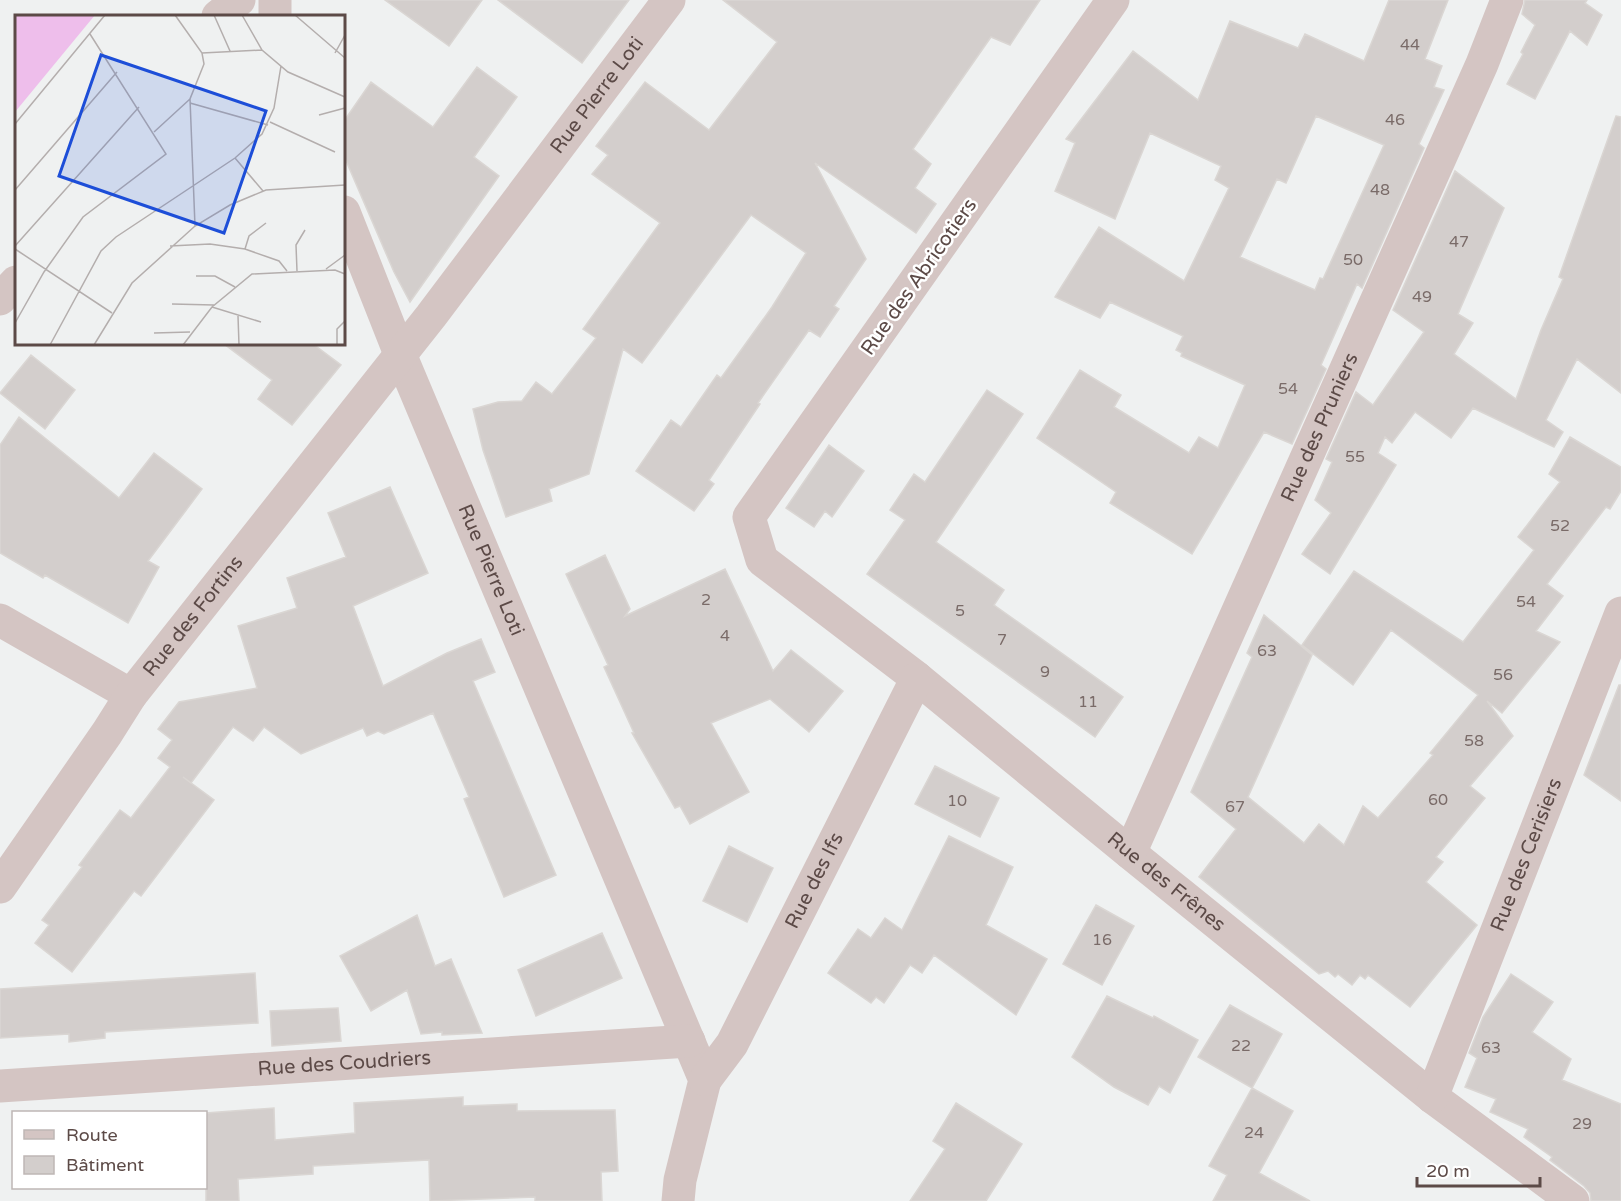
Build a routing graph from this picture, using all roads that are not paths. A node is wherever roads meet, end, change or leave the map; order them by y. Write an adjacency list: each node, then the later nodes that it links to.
1 (239, 0): 5 (street)
2 (669, 0): 9 (street, Rue Pierre Loti)
3 (1113, 0): 10 (street, Rue des Abricotiers)
4 (1507, 0): 15 (street, Rue des Pruniers)
5 (219, 15)
6 (345, 215): 9 (street)
7 (15, 283): 8 (street)
8 (0, 299)
9 (400, 354): 14 (street, Rue des Fortins); 17 (street, Rue Pierre Loti)
10 (762, 560): 13 (street, Rue des Frênes)
11 (1621, 613): 20 (street, Rue des Cerisiers)
12 (0, 620): 14 (street)
13 (917, 678): 15 (street, Rue des Frênes); 18 (street, Rue des Ifs)
14 (131, 695): 16 (street, Rue des Fortins)
15 (1130, 854): 20 (street, Rue des Frênes)
16 (0, 887)
17 (689, 1041): 18 (street, Rue Pierre Loti); 19 (street, Rue des Coudriers)
18 (705, 1080): 21 (street)
19 (0, 1086)
20 (1432, 1097): 22 (street, Rue des Frênes)
21 (678, 1201)
22 (1574, 1201)

